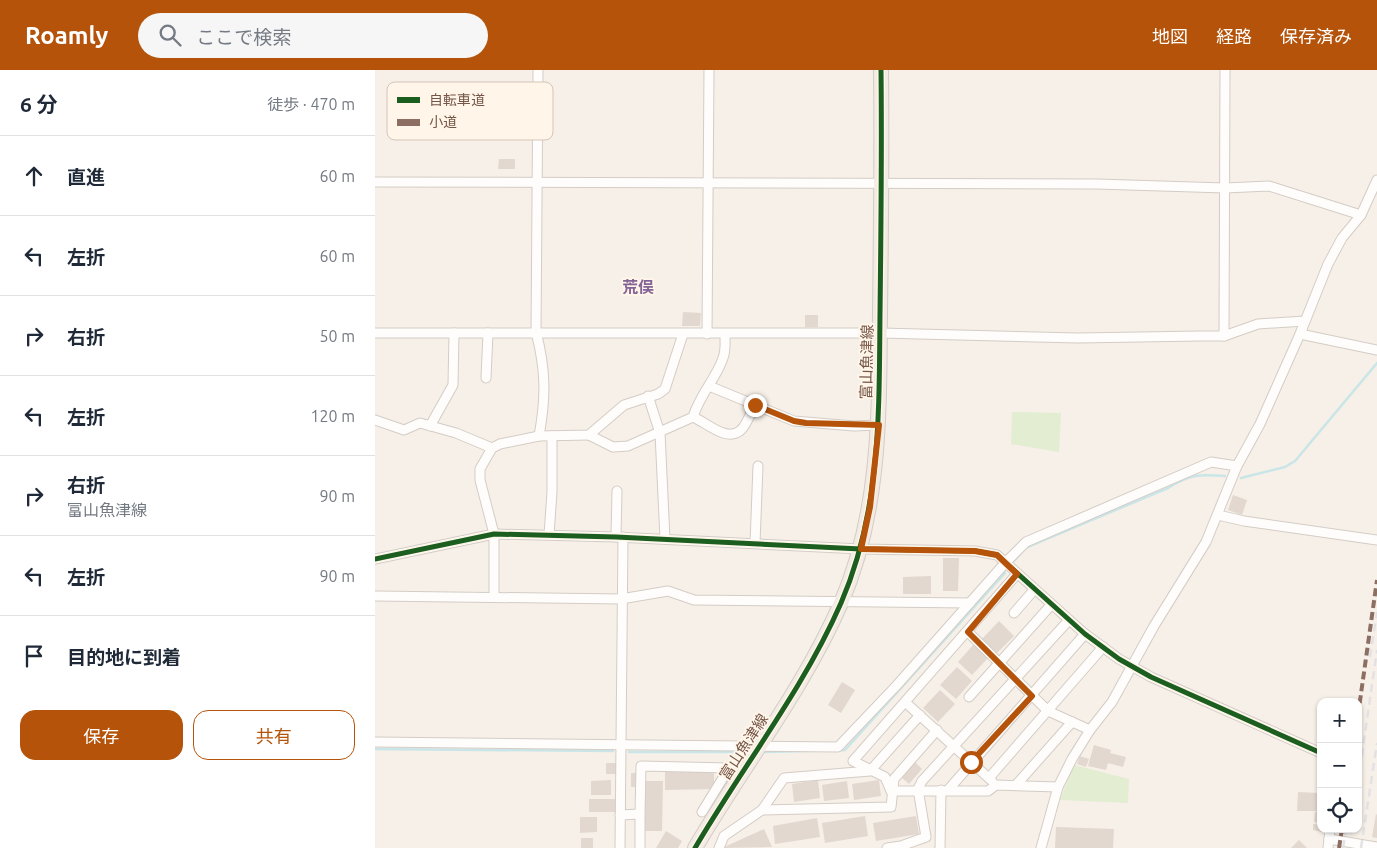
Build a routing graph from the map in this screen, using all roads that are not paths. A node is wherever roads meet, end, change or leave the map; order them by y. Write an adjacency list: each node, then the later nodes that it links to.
1 (709, 70): 8 (street)
2 (881, 70): 9 (main road, 富山魚津線)
3 (1225, 70): 10 (street)
4 (538, 140): 7 (street)
5 (1377, 180): 11 (street)
6 (375, 182): 7 (street)
7 (538, 182): 8 (street); 13 (street)
8 (709, 183): 9 (street); 19 (street)
9 (882, 184): 10 (street); 17 (main road, 富山魚津線)
10 (1225, 188): 11 (street); 22 (street)
11 (1361, 215): 12 (street)
12 (1305, 321): 21 (street); 22 (street)
13 (536, 332): 16 (street); 18 (street); 34 (street)
14 (375, 333): 15 (street)
15 (454, 333): 16 (street); 31 (street)
16 (488, 333): 24 (street)
17 (880, 333): 20 (street); 22 (street); 30 (main road, 富山魚津線)
18 (683, 334): 19 (street); 26 (street)
19 (707, 334): 20 (street)
20 (725, 334): 25 (street)
21 (1300, 334): 23 (street); 38 (street)
22 (1224, 336)
23 (1377, 350)
24 (486, 378)
25 (709, 386): 27 (street); 28 (street)
26 (648, 396): 32 (street); 33 (street)
27 (755, 405): 28 (street); 30 (street)
28 (693, 417): 32 (street)
29 (375, 420): 31 (street)
30 (879, 425): 47 (main road, 富山魚津線)
31 (430, 426): 36 (street)
32 (660, 433): 33 (street); 44 (street)
33 (589, 435): 35 (street)
34 (539, 436): 35 (street); 36 (street)
35 (552, 436): 42 (street)
36 (492, 448): 41 (street)
37 (758, 466): 46 (street)
38 (1237, 466): 40 (street); 49 (street)
39 (617, 491): 43 (street)
40 (1218, 515): 45 (street); 64 (street)
41 (494, 534): 42 (street); 48 (street); 53 (street)
42 (549, 535): 43 (street)
43 (620, 537): 44 (street); 54 (street)
44 (665, 539): 46 (street)
45 (1377, 540)
46 (755, 543): 47 (street)
47 (861, 549): 49 (street); 55 (main road, 富山魚津線)
48 (375, 559)
49 (1006, 562): 50 (street); 56 (street)
50 (1017, 574): 51 (street); 60 (street)
51 (1034, 590): 57 (street); 58 (street)
52 (375, 596): 53 (street)
53 (494, 597): 54 (street)
54 (621, 600): 55 (street); 76 (street)
55 (842, 601): 56 (street); 75 (main road, 富山魚津線)
56 (970, 603): 75 (street)
57 (1051, 605): 59 (street); 63 (street)
58 (1014, 613)
59 (1069, 620): 61 (street); 65 (street)
60 (968, 632): 63 (street); 68 (street)
61 (1085, 634): 62 (street); 66 (street)
62 (1103, 647): 64 (street); 69 (street)
63 (999, 663): 65 (street); 67 (street)
64 (1133, 666): 73 (street); 78 (street)
65 (1016, 679): 66 (street); 77 (street)
66 (1032, 696): 69 (street); 79 (street)
67 (969, 697)
68 (905, 702): 70 (street); 81 (street)
69 (1048, 711): 71 (street); 83 (street)
70 (920, 715): 72 (street); 81 (street)
71 (1072, 722): 73 (street); 85 (street)
72 (937, 730): 77 (street); 89 (street)
73 (1090, 730): 86 (street)
74 (375, 742): 76 (street)
75 (761, 744): 76 (street); 82 (main road, 富山魚津線)
76 (621, 745): 93 (street)
77 (953, 745): 79 (street); 87 (street)
78 (1317, 751)
79 (971, 762): 83 (street); 88 (street)
80 (729, 768): 82 (street); 91 (street); 92 (street)
81 (870, 771): 89 (street); 90 (street)
82 (743, 772): 99 (main road, 富山魚津線)
83 (989, 778): 84 (street)
84 (996, 785): 85 (street); 88 (street)
85 (1016, 785): 86 (street)
86 (1058, 787): 103 (street)
87 (918, 789): 88 (street); 89 (street); 94 (street)
88 (944, 790): 102 (street)
89 (891, 791): 90 (street)
90 (762, 810): 100 (street)
91 (702, 812)
92 (640, 814): 93 (street); 98 (street)
93 (620, 815): 97 (street)
94 (915, 844): 101 (street)
95 (1329, 844): 96 (street)
96 (1377, 846)
97 (620, 848)
98 (641, 848)
99 (695, 848)
100 (719, 848)
101 (893, 848)
102 (940, 848)
103 (1041, 848)

